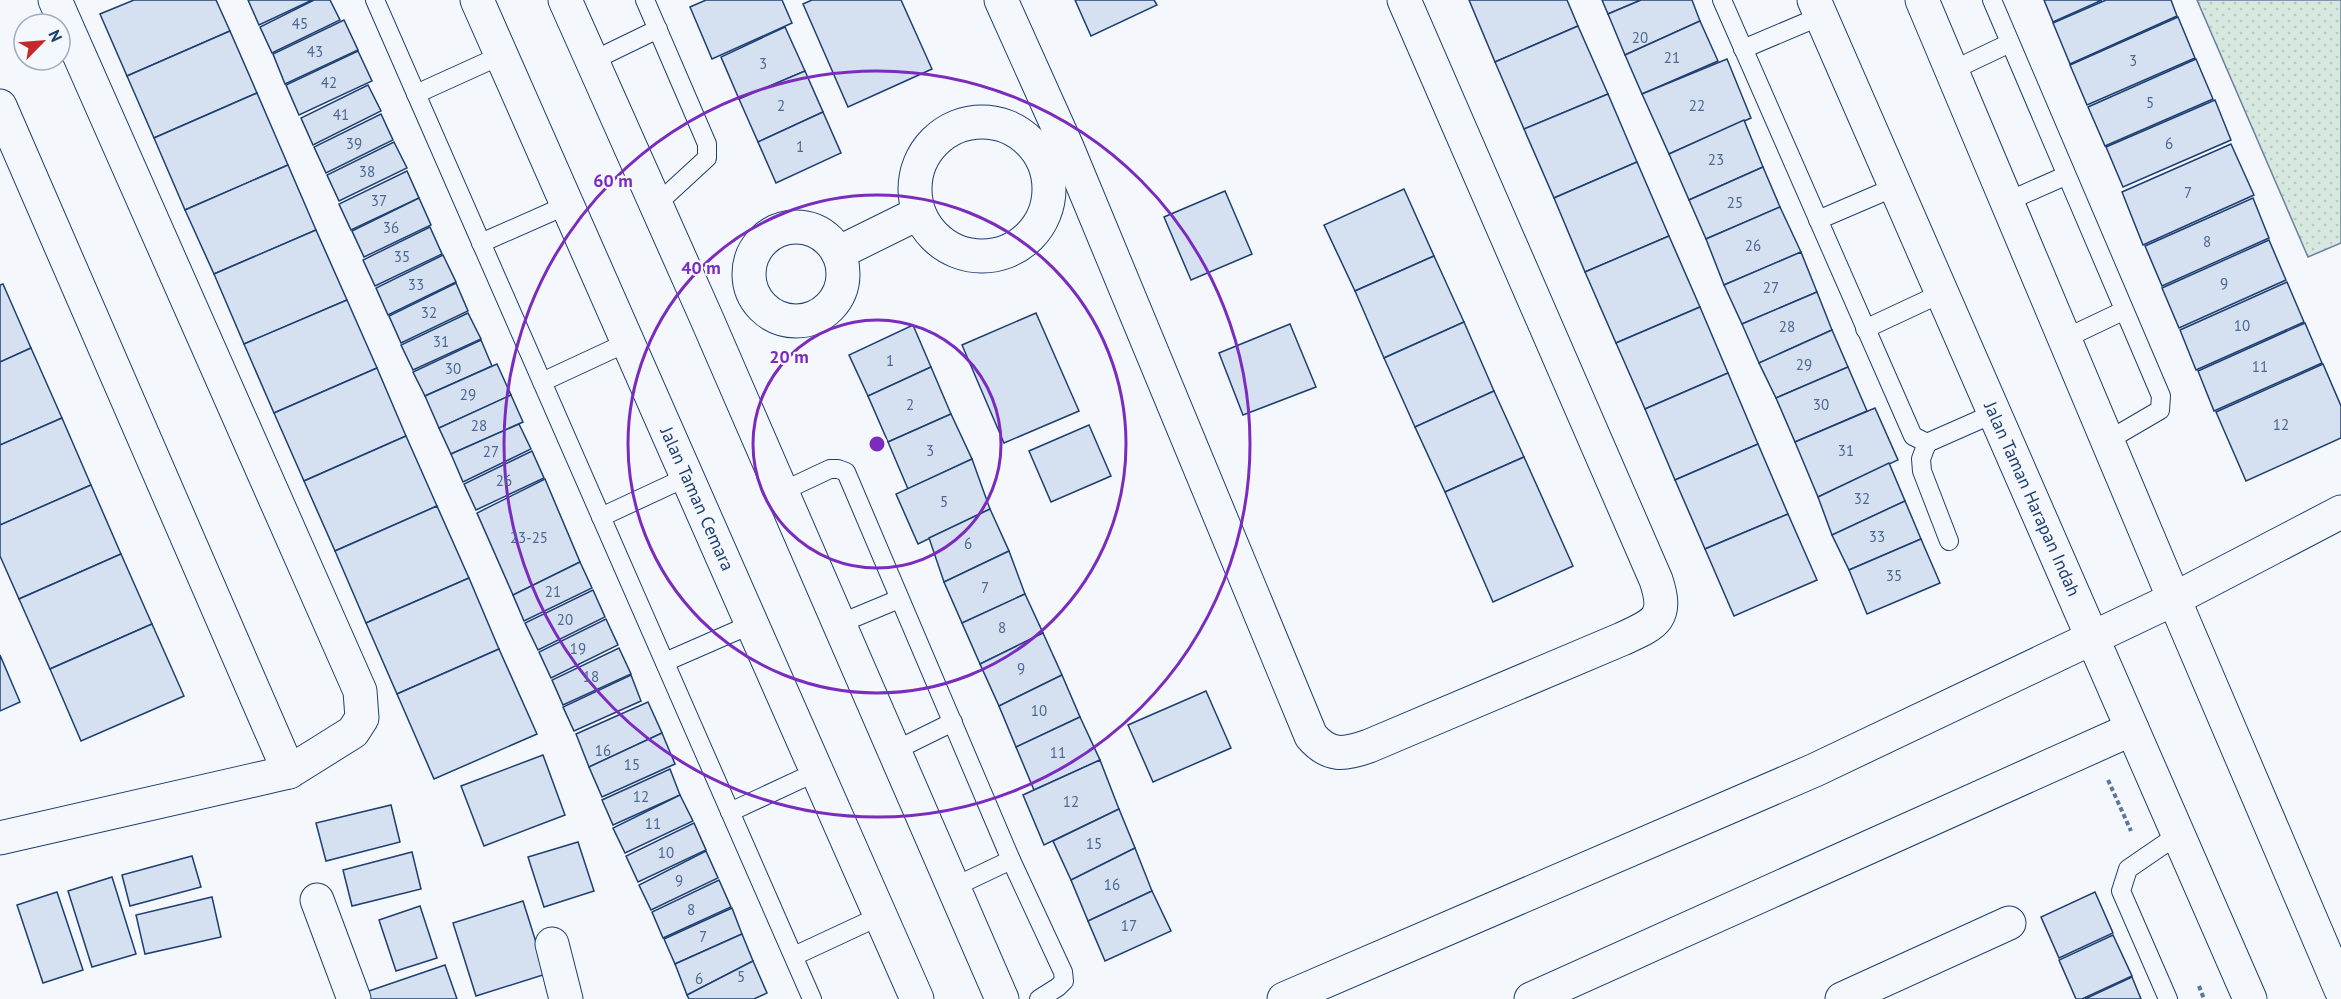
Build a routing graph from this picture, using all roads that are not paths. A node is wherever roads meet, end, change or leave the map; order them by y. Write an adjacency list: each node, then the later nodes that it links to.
1 (55, 0): 55 (street)
2 (375, 0): 18 (lane)
3 (477, 0): 15 (street, Jalan Taman Cemara)
4 (565, 0): 16 (street)
5 (645, 0): 12 (lane)
6 (1000, 0): 20 (street)
7 (1404, 0): 20 (street)
8 (1722, 0): 14 (lane)
9 (1922, 0): 17 (street)
10 (1992, 0): 13 (lane)
11 (1817, 8): 14 (lane); 22 (street, Jalan Taman Harapan Indah)
12 (658, 29): 16 (lane); 25 (lane)
13 (2010, 44): 17 (lane); 21 (lane)
14 (1743, 49): 27 (lane)
15 (502, 55): 18 (lane); 24 (street, Jalan Taman Cemara)
16 (592, 61): 25 (street)
17 (1952, 71): 23 (street)
18 (416, 94): 28 (lane)
19 (0, 106): 55 (street)
20 (1055, 154): 26 (street); 26 (street)
21 (2065, 176): 23 (lane); 32 (lane)
22 (1895, 187): 27 (lane); 30 (street, Jalan Taman Harapan Indah)
23 (2006, 202): 35 (street)
24 (567, 205): 28 (lane); 36 (street, Jalan Taman Cemara)
25 (656, 205): 33 (street)
26 (919, 213): 29 (street)
27 (1818, 220): 34 (lane)
28 (482, 243): 37 (lane)
29 (838, 253): 31 (street); 31 (street)
30 (1942, 292): 34 (lane); 38 (street, Jalan Taman Harapan Indah)
31 (754, 295): 33 (street)
32 (2123, 311): 35 (lane); 39 (lane)
33 (706, 317): 42 (street)
34 (1865, 329): 40 (lane)
35 (2064, 339): 39 (street)
36 (628, 342): 37 (lane); 41 (street, Jalan Taman Cemara)
37 (542, 382): 44 (lane)
38 (1995, 413): 40 (lane); 50 (street, Jalan Taman Harapan Indah)
39 (2107, 441): 47 (street)
40 (1927, 443): 45 (lane)
41 (687, 477): 44 (lane); 48 (street, Jalan Taman Cemara)
42 (781, 492): 46 (lane); 49 (street)
43 (2341, 512): 47 (street)
44 (601, 518): 51 (lane)
45 (1949, 542)
46 (899, 599): 49 (lane); 52 (lane)
47 (2174, 599): 50 (street); 67 (street)
48 (752, 624): 51 (lane); 56 (street, Jalan Taman Cemara)
49 (839, 624): 54 (street)
50 (2093, 638): 53 (street, Jalan Taman Harapan Indah); 74 (street)
51 (665, 662): 57 (lane)
52 (953, 722): 54 (lane); 60 (lane)
53 (2133, 729): 58 (street, Jalan Taman Harapan Indah); 75 (street)
54 (894, 751): 61 (street)
55 (289, 772): 59 (street)
56 (816, 772): 57 (lane); 63 (street, Jalan Taman Cemara)
57 (730, 812): 66 (lane)
58 (2179, 834): 77 (lane); 78 (street, Jalan Taman Harapan Indah)
59 (0, 838)
60 (1011, 860): 61 (lane); 73 (lane)
61 (954, 887): 72 (street)
62 (317, 900): 68 (street)
63 (880, 916): 66 (lane); 71 (street, Jalan Taman Cemara)
64 (2009, 923): 76 (street)
65 (552, 944): 69 (street)
66 (794, 956): 70 (lane)
67 (2341, 990)
68 (354, 999)
69 (566, 999)
70 (812, 999)
71 (916, 999)
72 (1002, 999)
73 (1039, 999)
74 (1284, 999)
75 (1531, 999)
76 (1842, 999)
77 (2168, 999)
78 (2250, 999)

